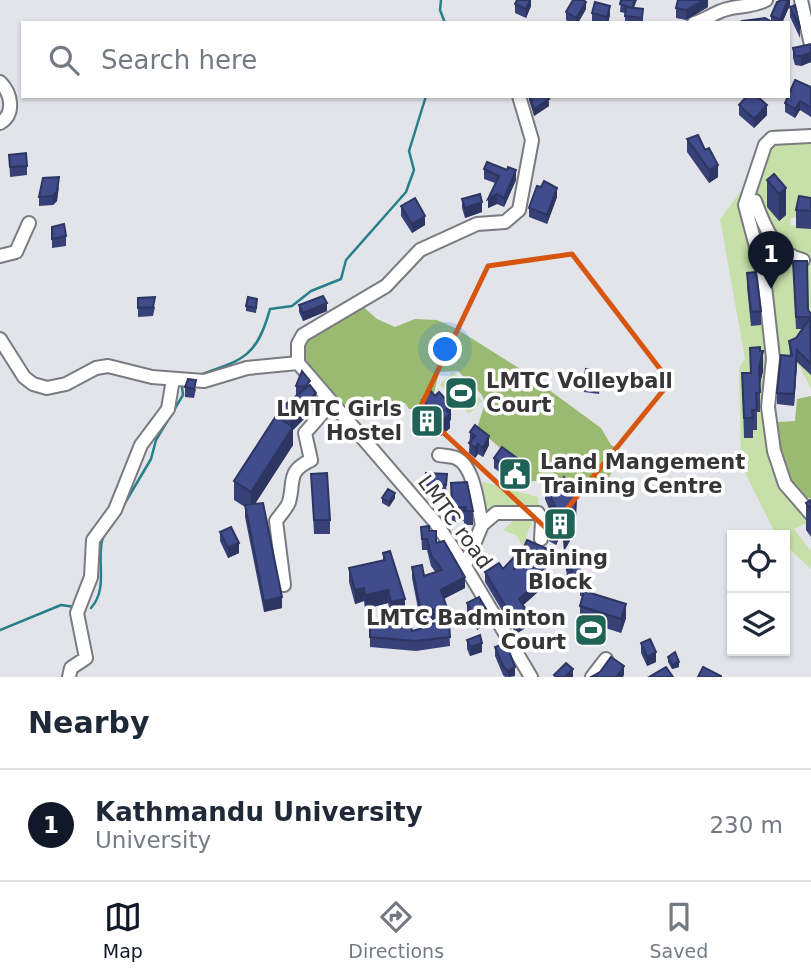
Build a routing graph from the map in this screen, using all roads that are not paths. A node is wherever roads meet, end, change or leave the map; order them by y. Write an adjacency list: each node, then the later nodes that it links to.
1 (801, 0): 4 (street)
2 (761, 1): 3 (street)
3 (703, 21)
4 (811, 45)
5 (0, 82): 7 (street)
6 (520, 98): 14 (street)
7 (0, 124)
8 (811, 136): 9 (street)
9 (749, 201): 12 (street); 18 (street)
10 (29, 223): 11 (street)
11 (0, 256)
12 (803, 260)
13 (0, 339): 15 (street)
14 (298, 363): 15 (street); 16 (street, LMTC road)
15 (175, 379): 24 (street)
16 (332, 402): 21 (street, LMTC road); 22 (street)
17 (439, 455): 19 (street)
18 (811, 513)
19 (482, 525): 20 (street); 21 (street)
20 (541, 539)
21 (465, 566): 25 (street, LMTC road)
22 (284, 585)
23 (606, 659): 26 (street)
24 (69, 677)
25 (531, 677)
26 (592, 677)

